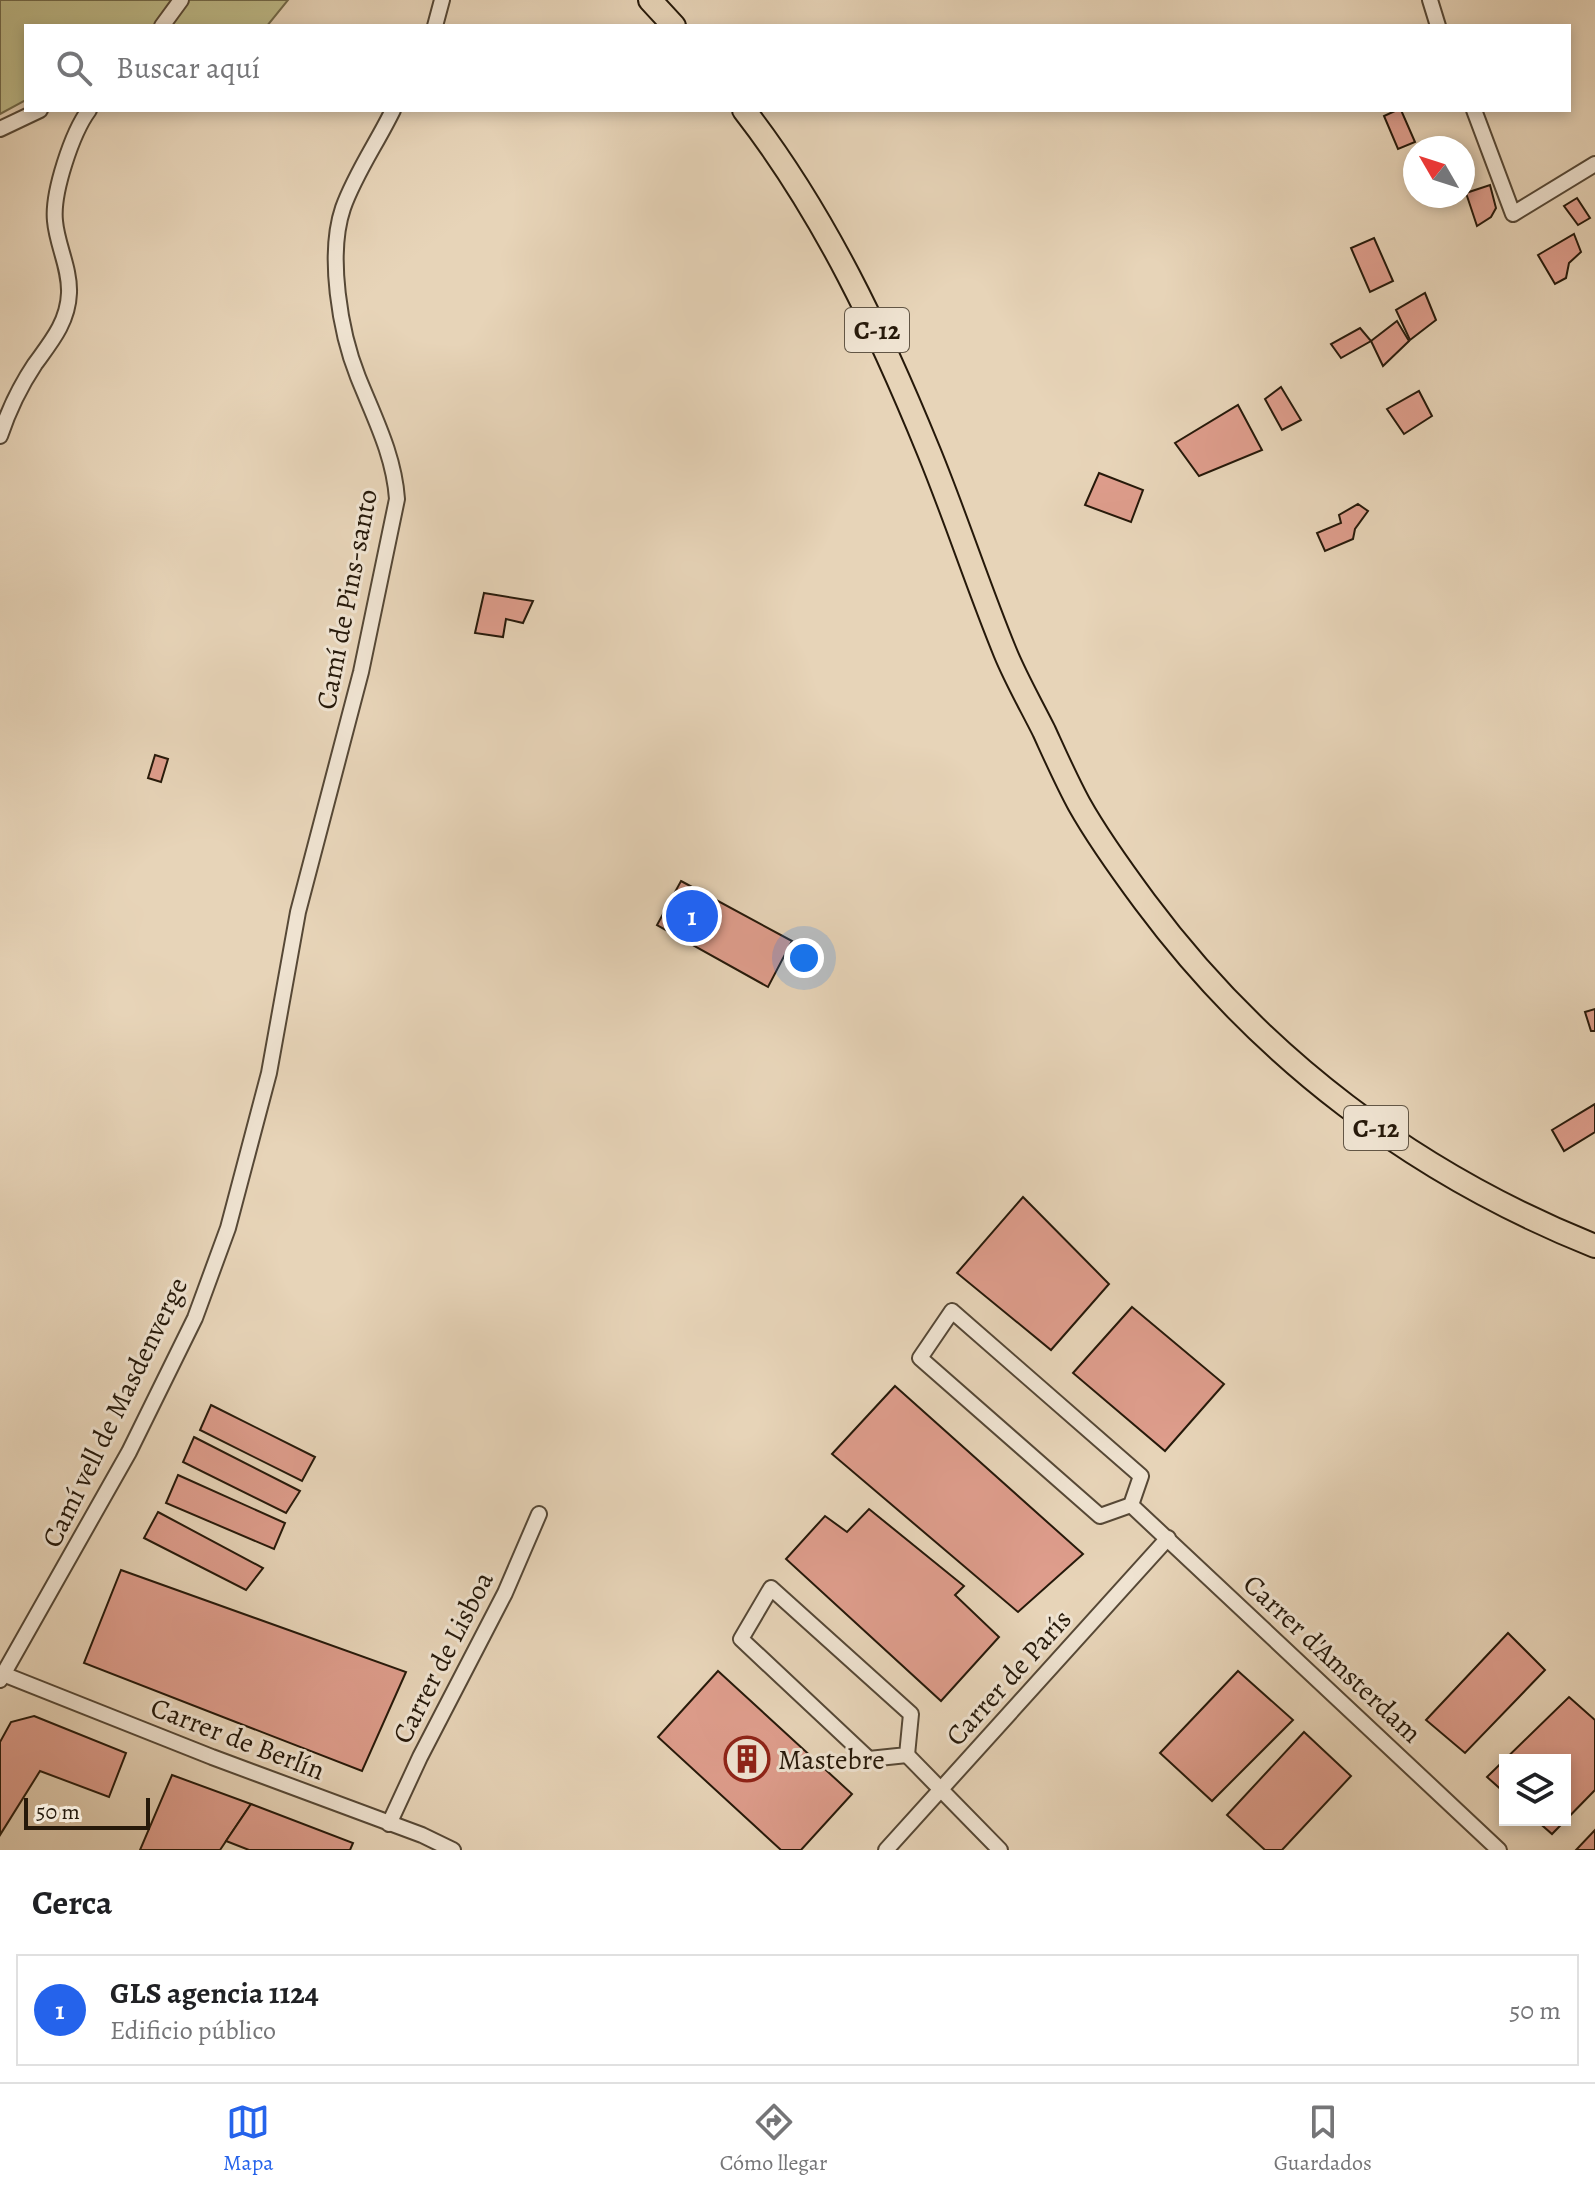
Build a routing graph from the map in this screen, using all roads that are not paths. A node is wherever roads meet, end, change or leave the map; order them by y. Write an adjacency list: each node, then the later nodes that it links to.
1 (181, 0): 5 (street)
2 (442, 0): 6 (street)
3 (650, 0): 7 (main road)
4 (1430, 0): 8 (street)
5 (163, 24)
6 (436, 24)
7 (672, 24)
8 (1437, 24)
9 (36, 112): 14 (street)
10 (88, 112): 16 (street)
11 (392, 112): 17 (street, Camí de Pins-santo)
12 (745, 112): 18 (main road, C-12)
13 (1475, 112): 15 (street)
14 (0, 129)
15 (1595, 164)
16 (0, 436)
17 (333, 782): 22 (street, Camí vell de Masdenverge)
18 (1595, 1246)
19 (1131, 1505): 19 (street); 21 (street, Carrer d'Amsterdam)
20 (539, 1514): 25 (street, Carrer de Lisboa)
21 (1168, 1538): 24 (street, Carrer de París); 29 (street, Carrer d'Amsterdam)
22 (2, 1677): 25 (street, Carrer de Berlín)
23 (907, 1755): 23 (street); 24 (street)
24 (941, 1789): 27 (street, Carrer de París); 28 (street)
25 (389, 1824): 26 (street, Carrer de Berlín)
26 (453, 1850)
27 (886, 1850)
28 (1000, 1850)
29 (1499, 1850)

